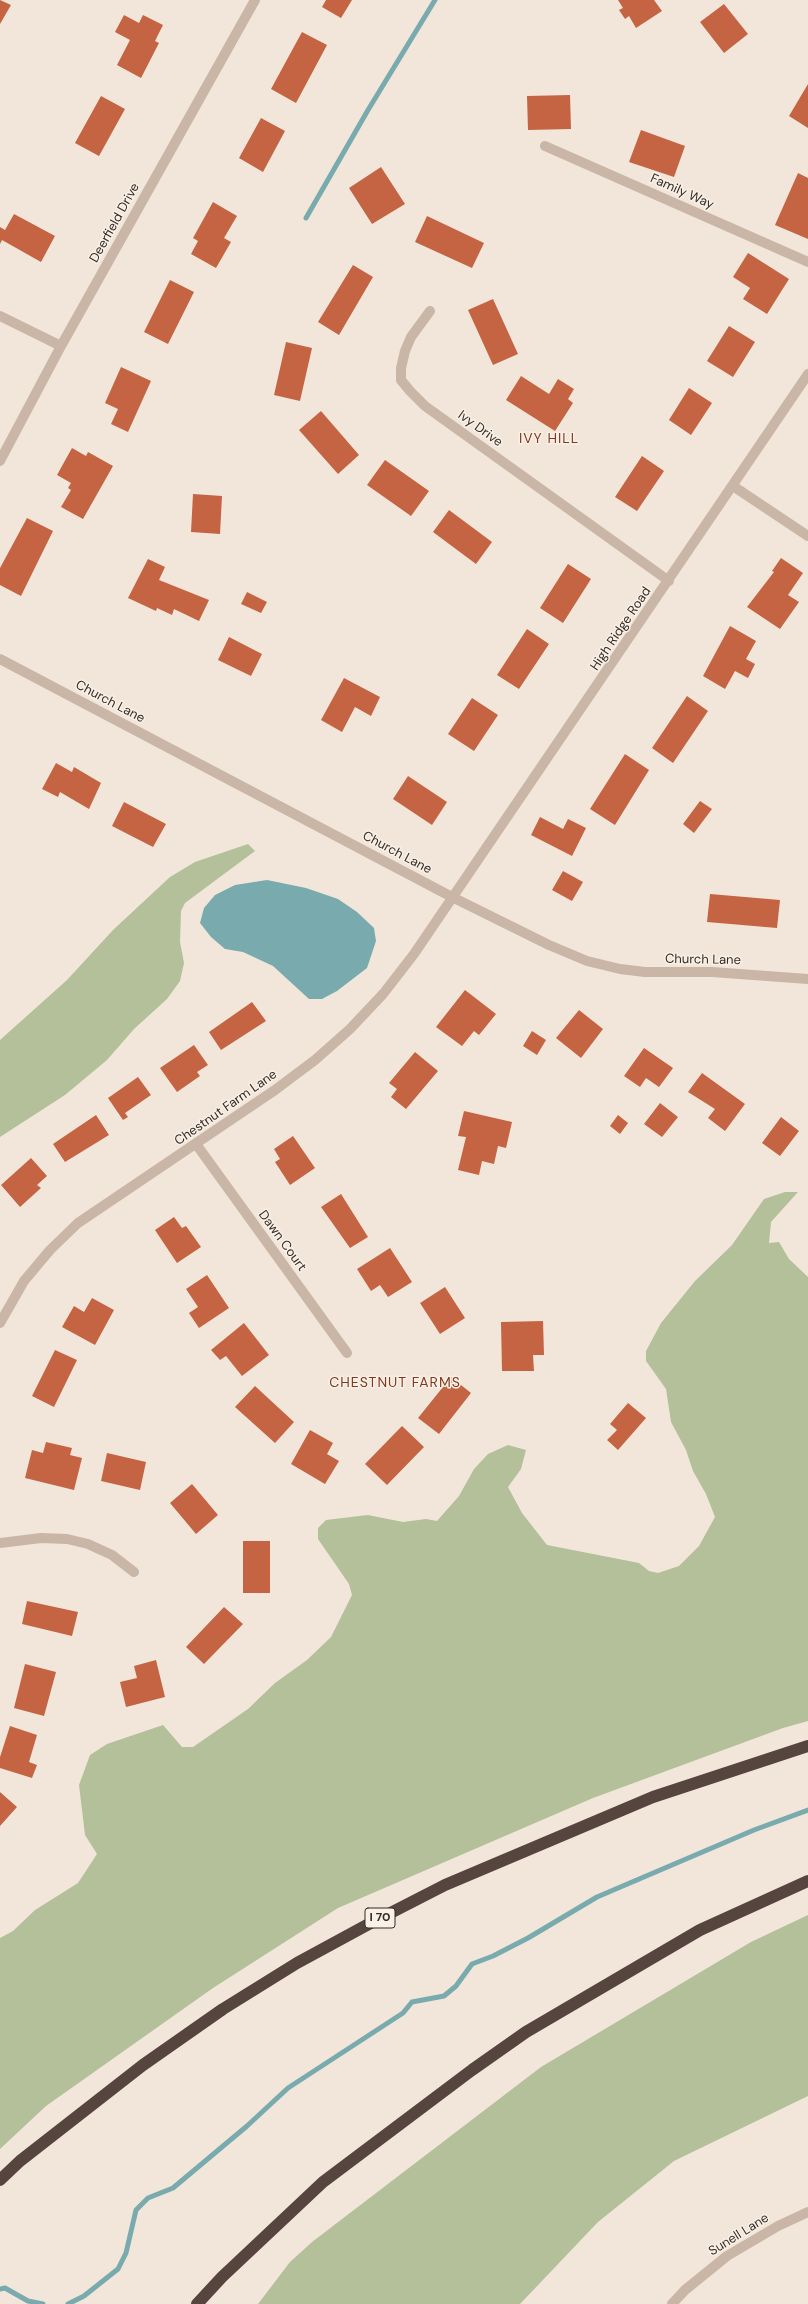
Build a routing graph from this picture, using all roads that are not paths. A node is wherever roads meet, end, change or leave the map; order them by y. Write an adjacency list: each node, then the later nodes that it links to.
1 (256, 0): 6 (street, Deerfield Drive)
2 (545, 146): 3 (street, Family Way)
3 (808, 262)
4 (430, 311): 11 (street, Ivy Drive)
5 (0, 316): 6 (street)
6 (61, 346): 8 (street, Deerfield Drive)
7 (808, 374): 9 (street, High Ridge Road)
8 (0, 461)
9 (733, 486): 10 (street); 11 (street, High Ridge Road)
10 (808, 536)
11 (669, 581): 13 (street, High Ridge Road)
12 (0, 659): 13 (street, Church Lane)
13 (452, 897): 14 (street, Church Lane); 15 (street, Chestnut Farm Lane)
14 (808, 979)
15 (196, 1144): 16 (street, Chestnut Farm Lane); 17 (street, Dawn Court)
16 (0, 1323)
17 (347, 1353)
18 (0, 1543): 19 (street)
19 (134, 1572)
20 (808, 1746): 22 (highway, I 70)
21 (808, 1881): 24 (highway)
22 (0, 2180)
23 (808, 2212): 25 (street, Sunell Lane)
24 (197, 2304)
25 (672, 2304)

